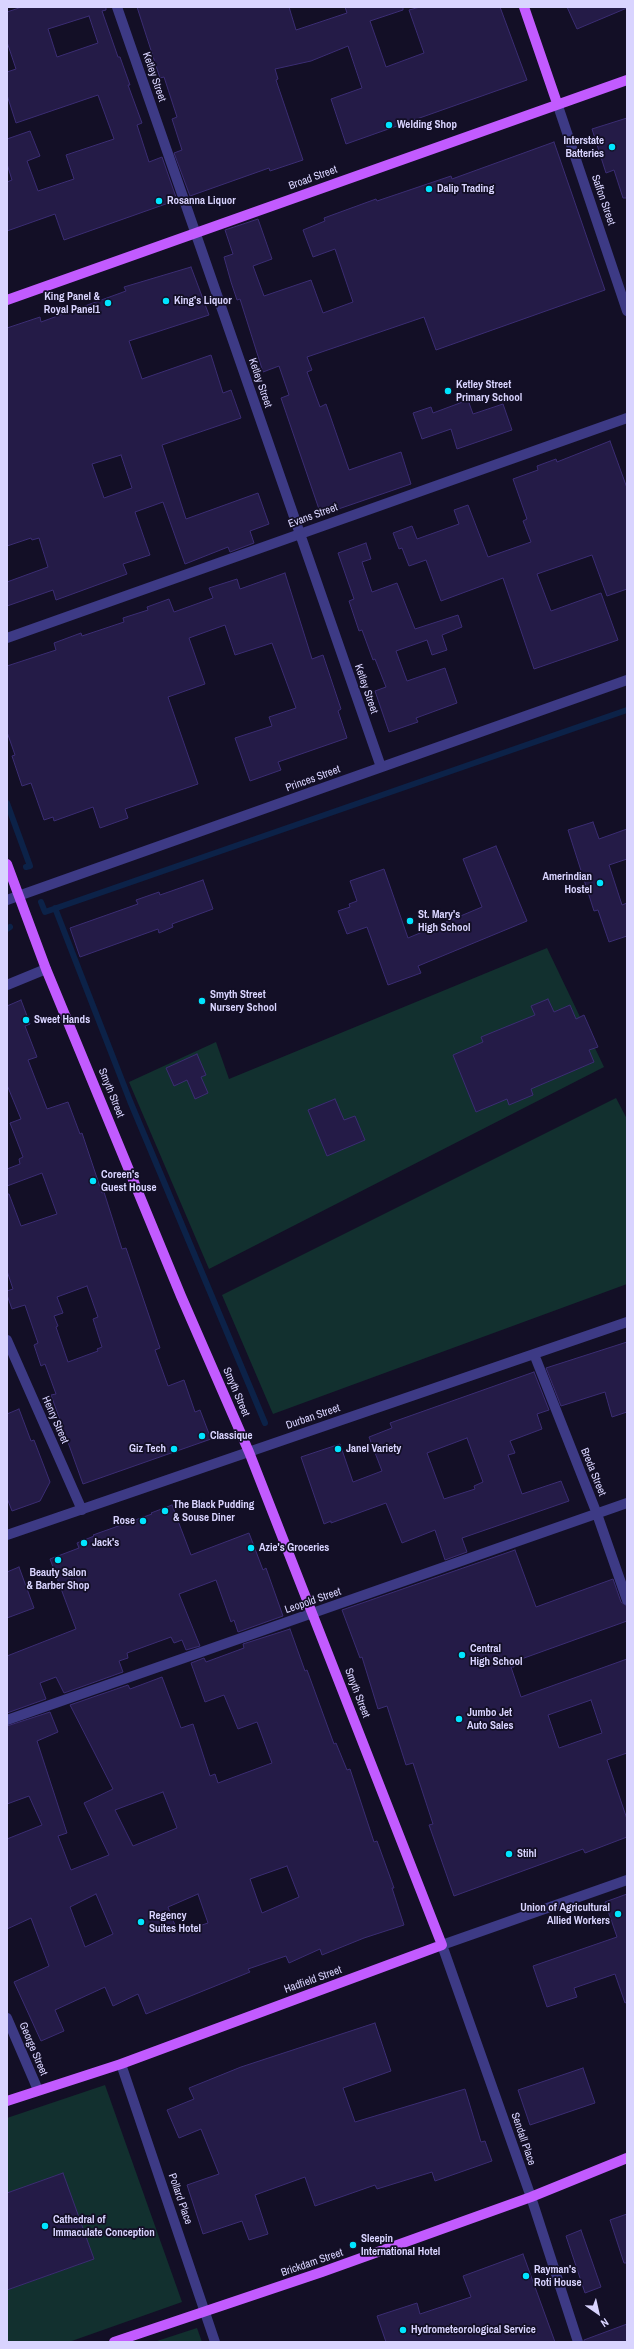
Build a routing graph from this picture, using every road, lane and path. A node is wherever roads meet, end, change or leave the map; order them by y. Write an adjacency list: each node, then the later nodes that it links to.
1 (117, 7): 5 (street, Ketley Street)
2 (524, 7): 4 (main road, Saffon Street)
3 (627, 80): 4 (main road, Broad Street)
4 (557, 103): 5 (main road, Broad Street); 7 (street, Saffon Street)
5 (195, 233): 6 (main road, Broad Street); 9 (street, Ketley Street)
6 (7, 300)
7 (627, 311)
8 (627, 418): 9 (street, Evans Street)
9 (300, 534): 10 (street, Evans Street); 12 (street, Ketley Street)
10 (7, 638)
11 (627, 680): 12 (street, Princes Street)
12 (381, 767): 14 (street, Princes Street)
13 (7, 864): 14 (main road, Smyth Street)
14 (18, 896): 15 (street, Princes Street); 16 (main road, Smyth Street)
15 (7, 900)
16 (46, 969): 17 (street); 21 (main road, Smyth Street)
17 (7, 985)
18 (627, 1322): 20 (street, Durban Street)
19 (7, 1340): 23 (street, Henry Street)
20 (534, 1354): 21 (street, Durban Street); 24 (street, Breda Street)
21 (249, 1452): 23 (street, Durban Street); 27 (main road, Smyth Street)
22 (627, 1503): 24 (street, Leopold Street)
23 (82, 1510): 25 (street, Durban Street)
24 (597, 1514): 26 (street, Breda Street); 27 (street, Leopold Street)
25 (7, 1535)
26 (627, 1600)
27 (313, 1613): 28 (street, Leopold Street); 30 (main road, Smyth Street)
28 (7, 1720)
29 (627, 1880): 30 (street, Hadfield Street)
30 (442, 1944): 32 (main road, Hadfield Street); 36 (street, Sendall Place)
31 (7, 2018): 33 (street, George Street)
32 (121, 2064): 33 (main road, Hadfield Street); 37 (street, Pollard Place)
33 (38, 2090): 34 (main road, Hadfield Street)
34 (7, 2101)
35 (627, 2158): 36 (main road, Brickdam Street)
36 (531, 2197): 37 (main road, Brickdam Street); 40 (street, Sendall Place)
37 (205, 2311): 38 (main road, Brickdam Street); 39 (street, Pollard Place)
38 (114, 2342)
39 (215, 2342)
40 (578, 2342)

